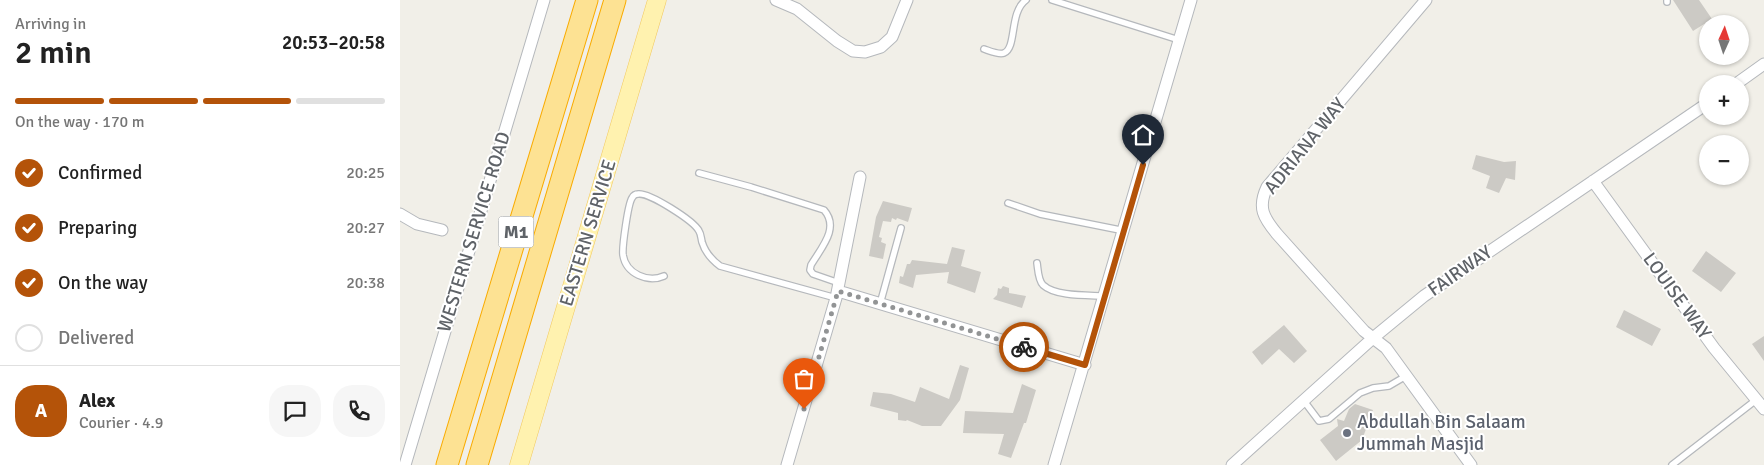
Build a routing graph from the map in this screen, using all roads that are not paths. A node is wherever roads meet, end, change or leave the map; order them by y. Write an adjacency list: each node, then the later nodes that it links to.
1 (544, 0): 35 (street, WESTERN SERVICE ROAD)
2 (587, 0): 36 (highway, M1)
3 (615, 0): 37 (highway, M1)
4 (657, 0): 38 (main road, EASTERN SERVICE)
5 (776, 0): 6 (street)
6 (907, 0)
7 (1026, 0): 12 (lane)
8 (1052, 0): 11 (lane)
9 (1191, 0): 11 (street)
10 (1426, 0): 29 (street, ADRIANA WAY)
11 (1180, 40): 23 (street)
12 (984, 49)
13 (1764, 64): 14 (street)
14 (1749, 75)
15 (1699, 109): 18 (street, FAIRWAY)
16 (699, 173): 26 (lane)
17 (860, 177): 26 (street)
18 (1593, 181): 29 (street, FAIRWAY); 33 (street, LOUISE WAY)
19 (1008, 203): 23 (lane)
20 (400, 214): 22 (street)
21 (901, 228): 28 (lane)
22 (442, 230)
23 (1124, 231): 27 (street)
24 (1037, 263): 27 (lane)
25 (664, 276): 26 (lane)
26 (838, 291): 28 (street); 39 (street)
27 (1105, 296): 30 (street)
28 (880, 304): 30 (street)
29 (1373, 338): 31 (street, ADRIANA WAY); 32 (street, FAIRWAY)
30 (1085, 365): 40 (street)
31 (1406, 376): 32 (lane); 42 (street, ADRIANA WAY)
32 (1304, 400): 41 (street, FAIRWAY)
33 (1756, 400): 34 (street, LOUISE WAY); 43 (lane)
34 (1764, 410)
35 (405, 465)
36 (446, 465)
37 (477, 465)
38 (519, 465)
39 (787, 465)
40 (1054, 465)
41 (1232, 465)
42 (1471, 465)
43 (1672, 465)

